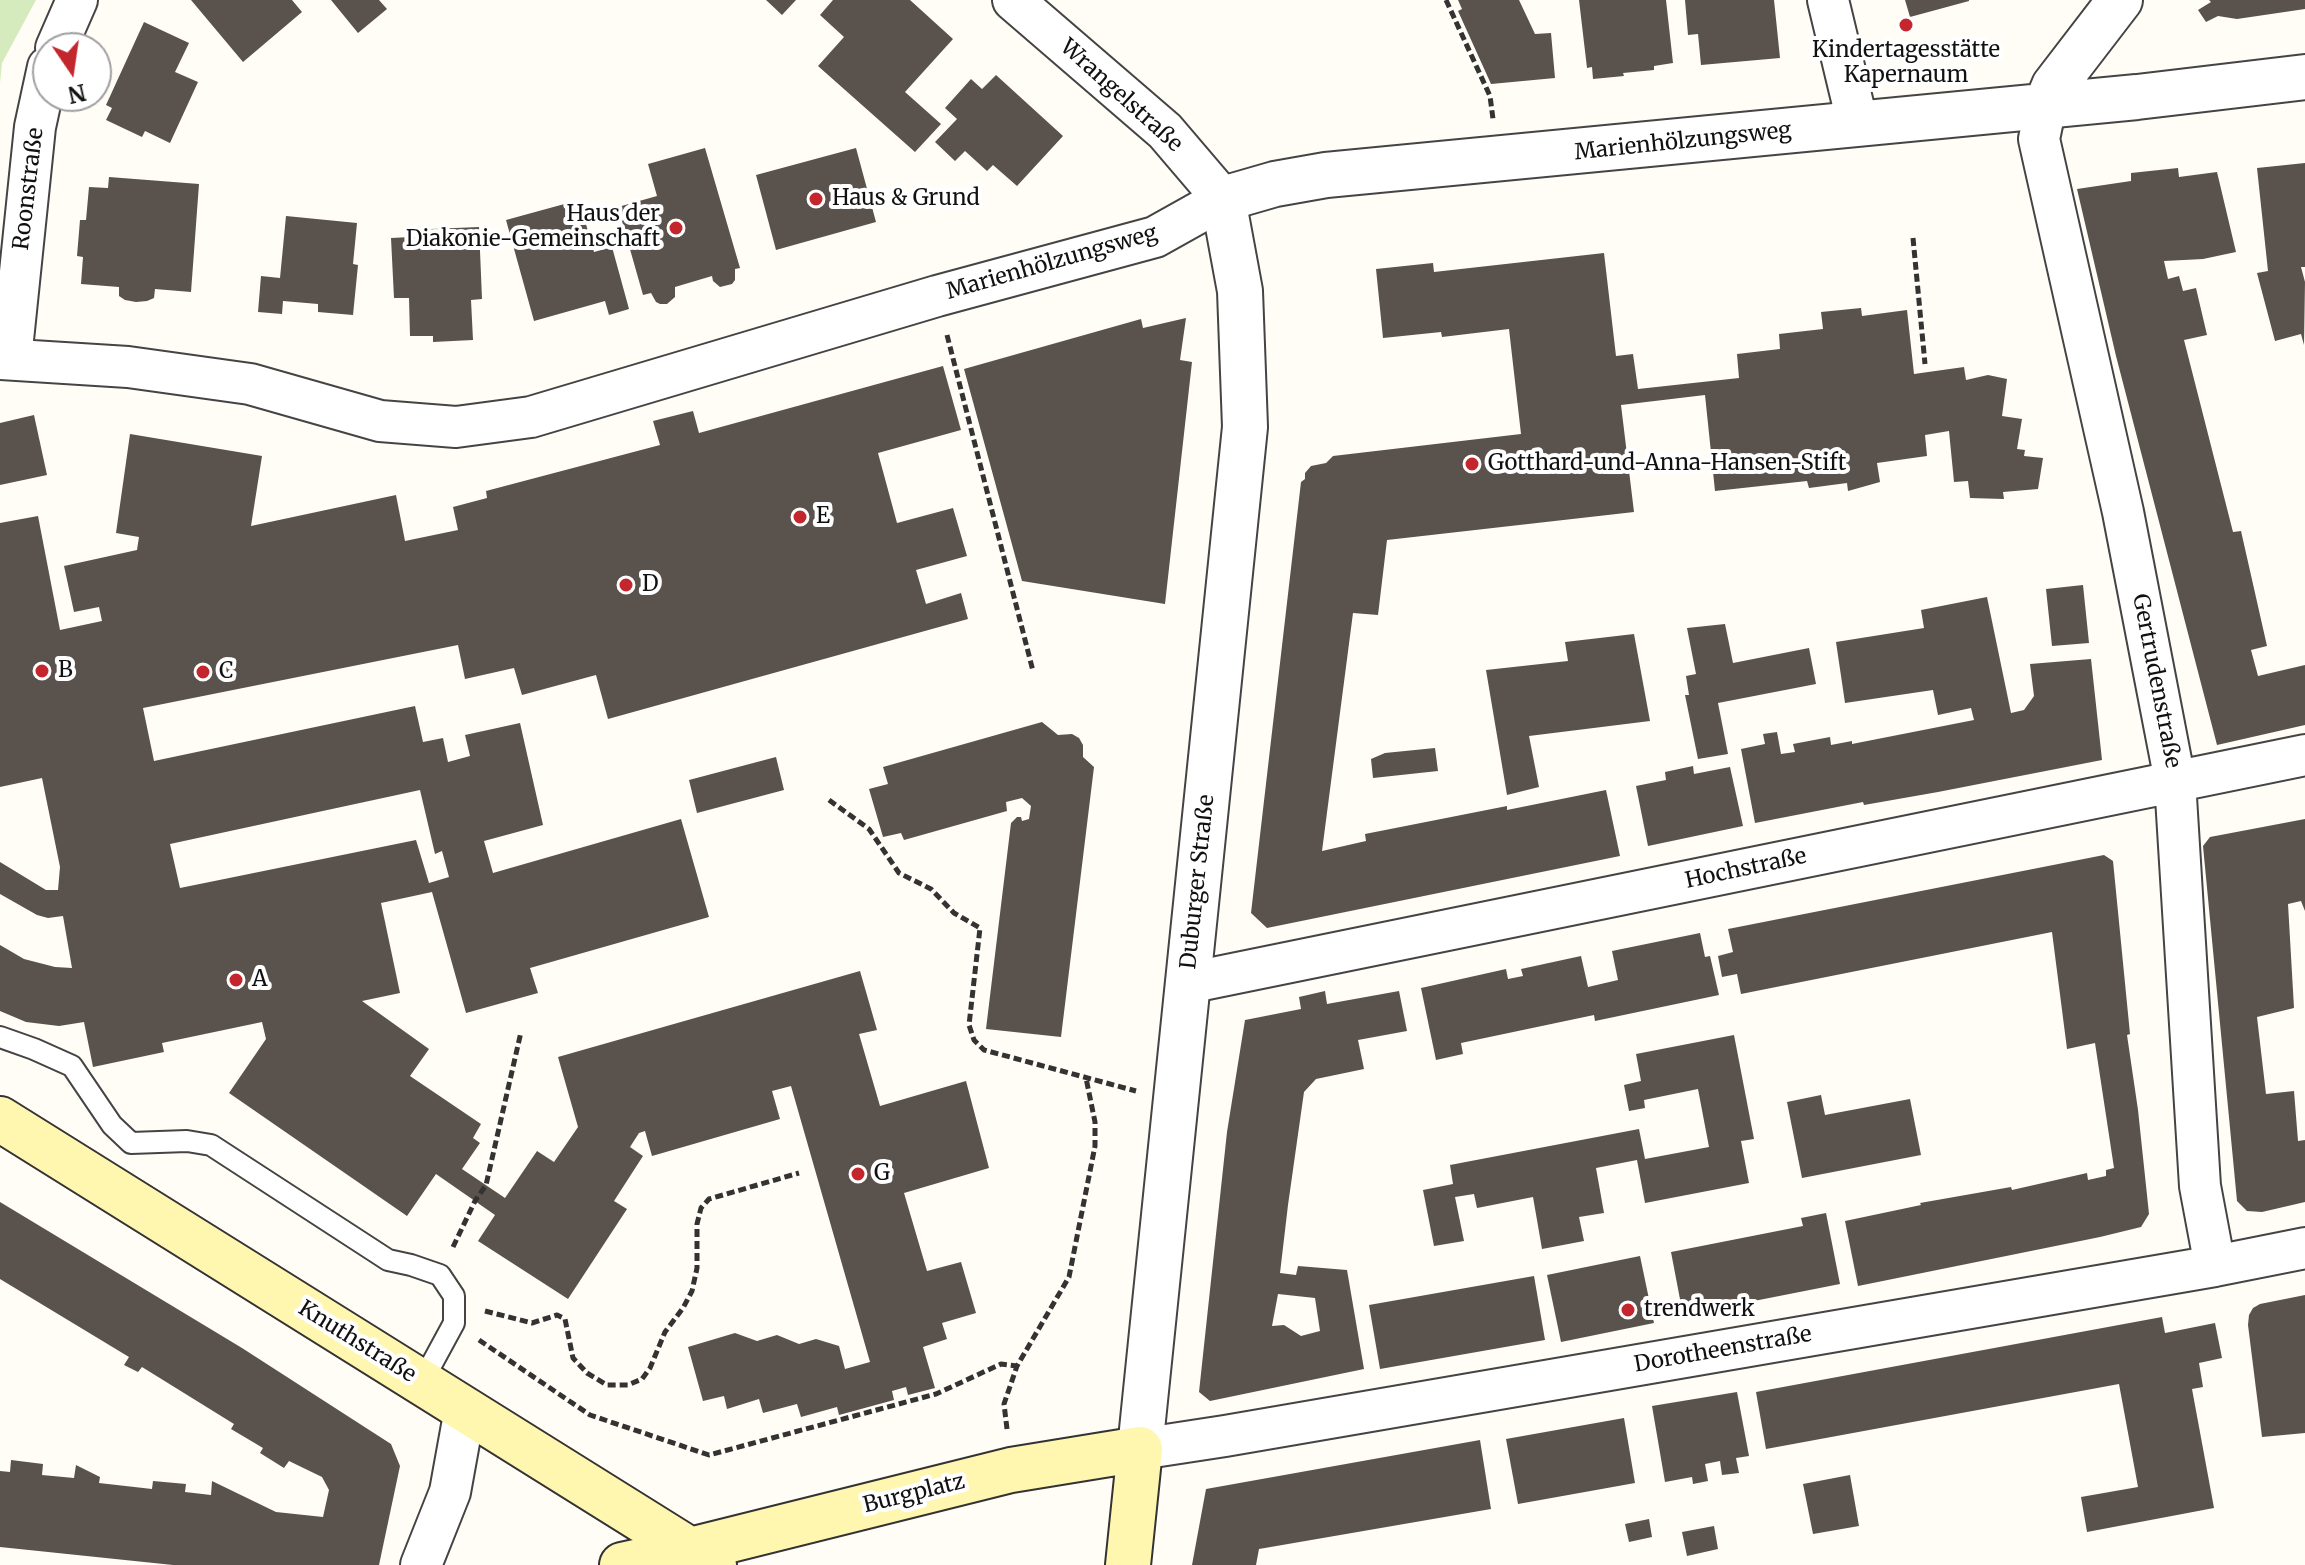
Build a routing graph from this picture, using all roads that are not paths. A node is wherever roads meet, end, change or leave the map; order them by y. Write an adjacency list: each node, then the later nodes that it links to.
1 (77, 0): 5 (street)
2 (1013, 0): 10 (street, Wrangelstraße)
3 (1828, 0): 9 (street)
4 (2120, 0): 7 (street)
5 (63, 32)
6 (2305, 77): 7 (street, Marienhölzungsweg)
7 (2046, 105): 9 (street, Marienhölzungsweg); 13 (street, Gertrudenstraße)
8 (38, 112): 11 (street, Roonstraße)
9 (1858, 125): 10 (street, Marienhölzungsweg)
10 (1223, 199): 11 (street, Marienhölzungsweg); 14 (street, Duburger Straße)
11 (6, 359)
12 (2305, 755): 13 (street, Hochstraße)
13 (2175, 781): 14 (street, Hochstraße); 18 (street, Gertrudenstraße)
14 (1188, 983): 21 (street, Duburger Straße)
15 (0, 1037): 19 (lane)
16 (0, 1119): 19 (main road, Knuthstraße)
17 (2305, 1248): 18 (street, Dorotheenstraße)
18 (2215, 1266): 21 (street, Dorotheenstraße)
19 (422, 1382): 20 (main road, Knuthstraße)
20 (465, 1409): 22 (main road, Knuthstraße); 23 (street)
21 (1140, 1449): 22 (main road, Burgplatz); 25 (main road, Duburger Straße)
22 (702, 1558): 24 (main road, Burgplatz)
23 (421, 1565)
24 (622, 1565)
25 (1128, 1565)

